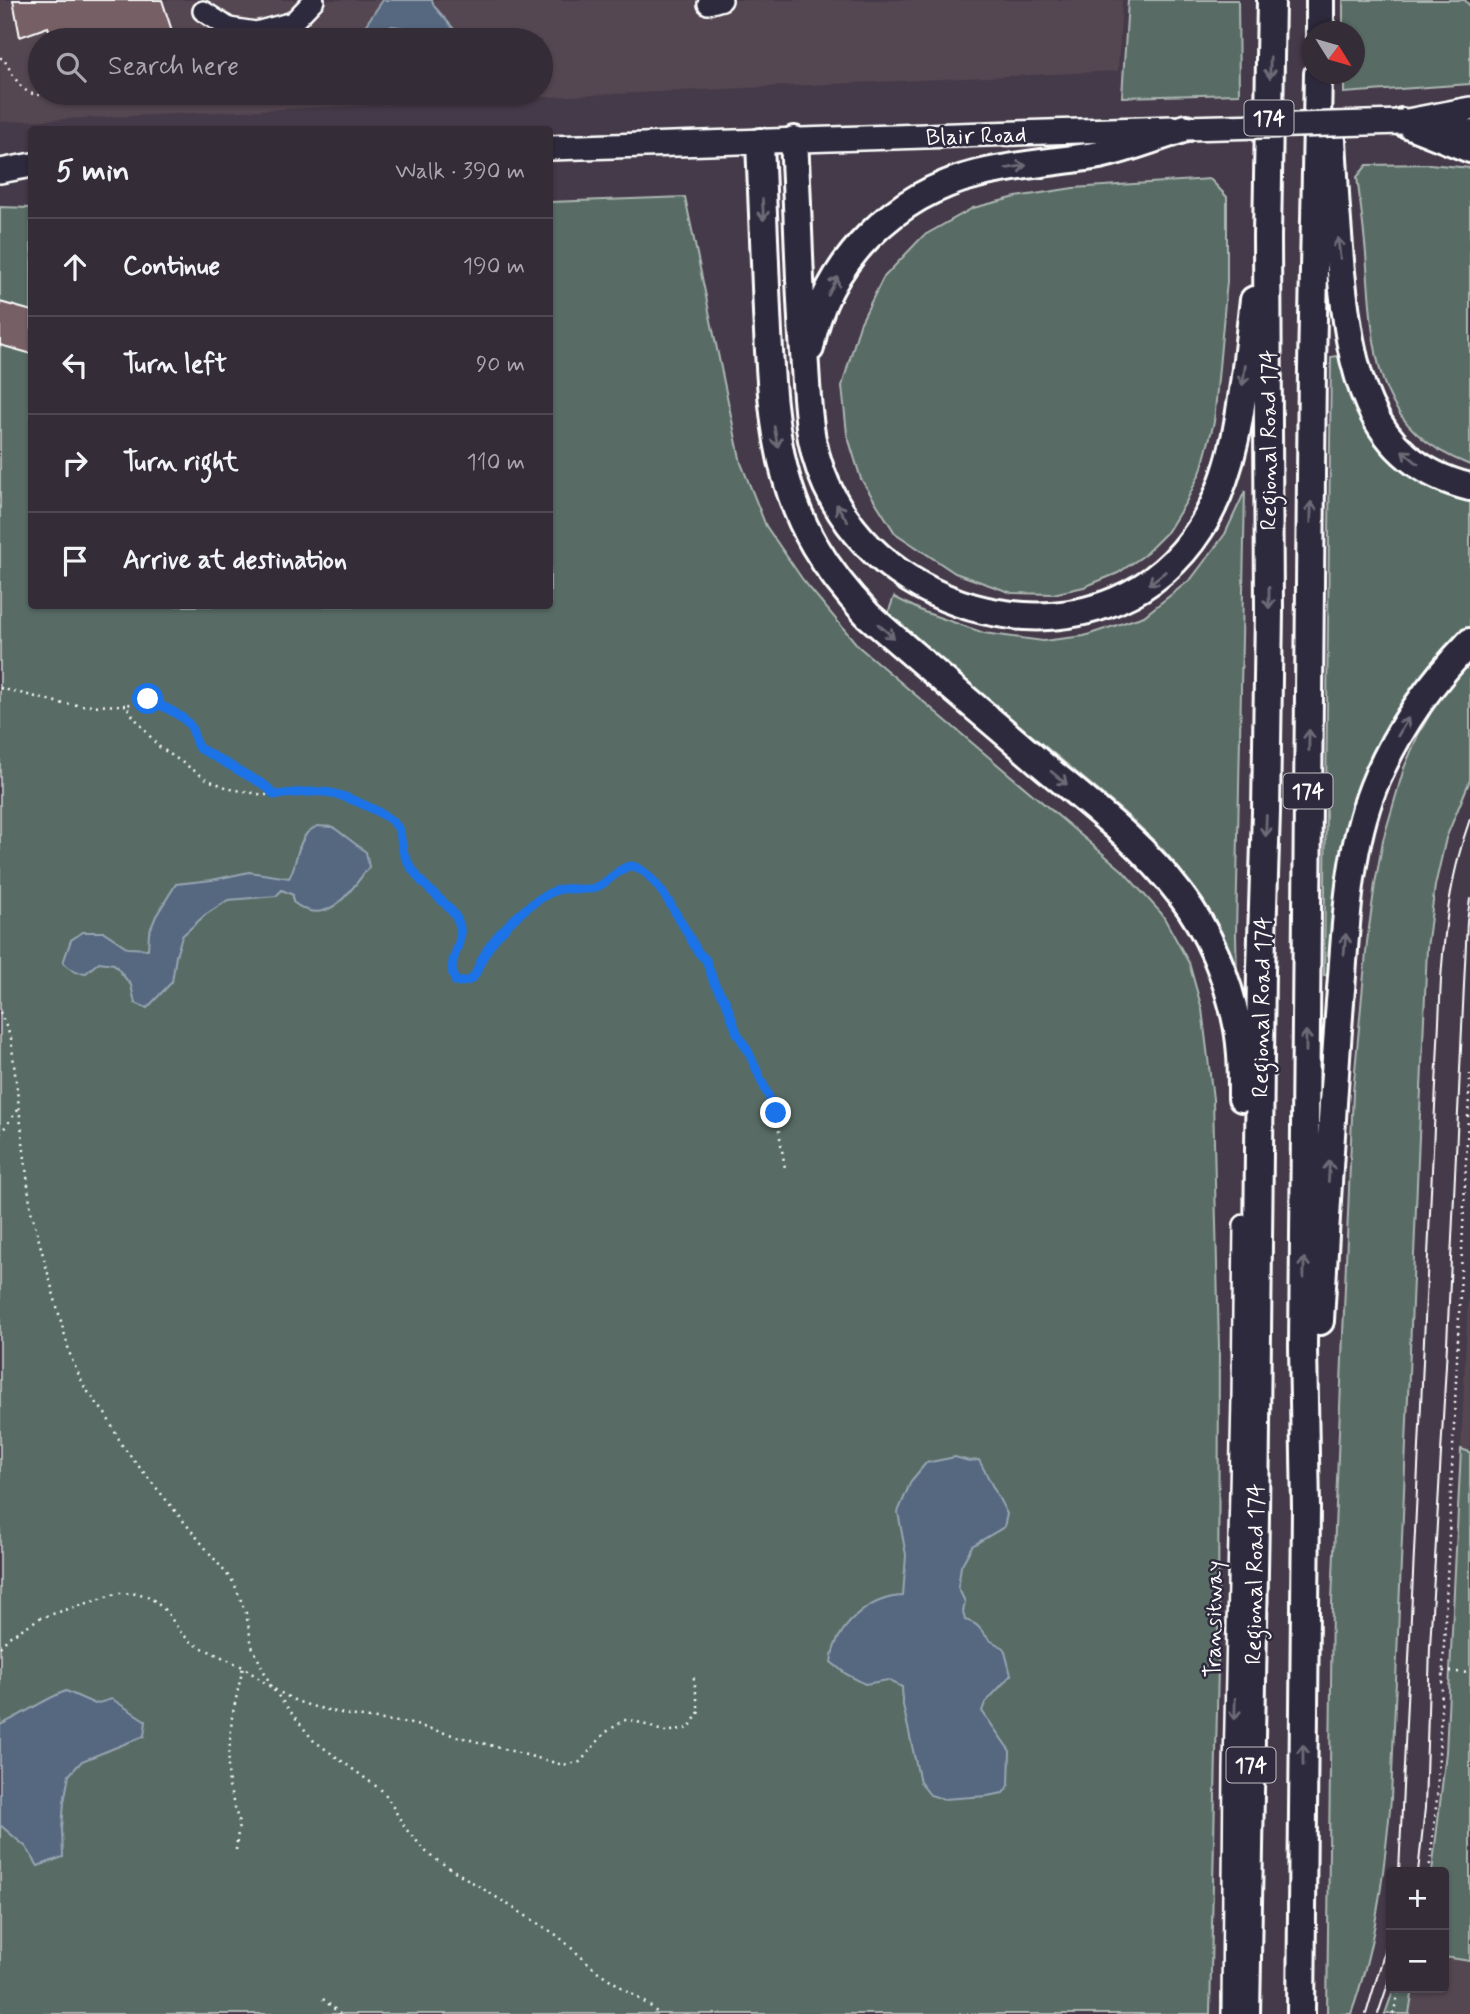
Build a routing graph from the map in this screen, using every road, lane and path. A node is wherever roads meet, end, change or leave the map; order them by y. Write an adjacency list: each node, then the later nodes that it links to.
1 (314, 0): 7 (lane)
2 (1272, 0): 24 (highway, Regional Road 174 / 174, one-way to 24)
3 (1320, 0): 5 (highway)
4 (203, 11): 6 (lane)
5 (1320, 21)
6 (229, 28)
7 (271, 28)
8 (0, 58): 11 (path)
9 (1318, 84): 37 (highway, Regional Road 174 / 174, one-way to 9)
10 (1330, 84): 26 (highway, one-way to 10)
11 (28, 91)
12 (1470, 109): 13 (main road, Blair Road)
13 (1402, 121): 14 (main road, Blair Road, bridge); 15 (main road, Blair Road); 19 (highway)
14 (1186, 128): 16 (main road, Blair Road); 25 (highway, one-way to 14)
15 (1470, 131)
16 (794, 141): 17 (main road, Blair Road); 25 (highway)
17 (760, 142): 18 (main road, Blair Road); 36 (highway, one-way to 36)
18 (553, 148)
19 (1470, 149)
20 (0, 158): 21 (main road)
21 (28, 162)
22 (28, 164): 23 (main road)
23 (0, 171)
24 (1267, 236): 25 (highway, one-way to 25); 38 (highway, Regional Road 174 / 174, one-way to 38)
25 (806, 374)
26 (1470, 487)
27 (1470, 642): 37 (highway, one-way to 27)
28 (0, 688): 29 (path)
29 (127, 705): 30 (path); 30 (path)
30 (274, 795): 35 (path)
31 (0, 1012): 33 (path)
32 (1470, 1074): 41 (path)
33 (19, 1108): 34 (path); 44 (path)
34 (0, 1134)
35 (785, 1168)
36 (1244, 1225): 38 (highway); 52 (lane, Transitway, one-way to 52)
37 (1306, 1508): 45 (highway, Regional Road 174 / 174, one-way to 37)
38 (1255, 1516): 53 (highway, Regional Road 174 / 174)
39 (0, 1647): 40 (path)
40 (243, 1667): 44 (path); 46 (path)
41 (1443, 1671): 43 (path); 47 (path)
42 (693, 1673): 44 (path)
43 (1470, 1673)
44 (272, 1688): 51 (path)
45 (1302, 1823): 54 (highway, Regional Road 174 / 174); 55 (lane)
46 (236, 1850)
47 (1430, 1867)
48 (1398, 1993): 56 (path)
49 (323, 1999): 50 (path)
50 (340, 2014)
51 (659, 2014)
52 (1232, 2014)
53 (1246, 2014)
54 (1301, 2014)
55 (1307, 2014)
56 (1393, 2014)

